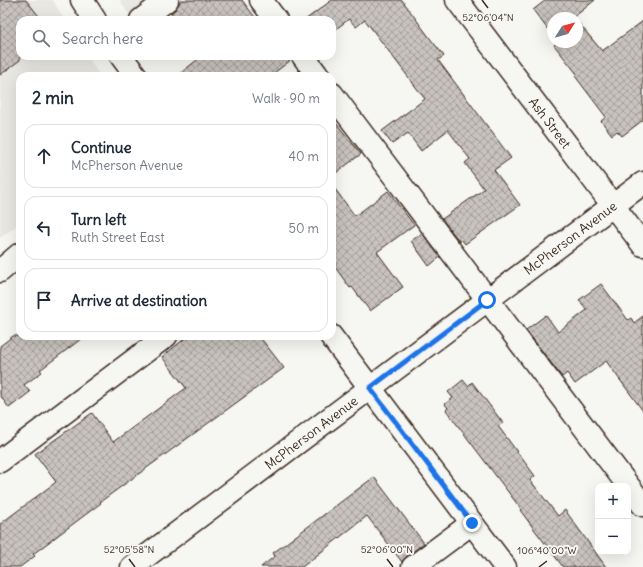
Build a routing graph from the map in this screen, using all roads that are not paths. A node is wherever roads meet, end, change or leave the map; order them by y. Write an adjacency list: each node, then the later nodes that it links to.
1 (82, 0): 5 (street)
2 (167, 0): 6 (street)
3 (261, 0): 7 (street)
4 (457, 0): 14 (street, Ash Street)
5 (92, 16)
6 (146, 16)
7 (273, 16)
8 (124, 60): 10 (street)
9 (306, 60): 11 (street)
10 (133, 72)
11 (315, 72)
12 (336, 99): 18 (street)
13 (643, 182): 14 (street, McPherson Avenue)
14 (613, 205): 15 (street, Ash Street); 18 (street, McPherson Avenue)
15 (643, 245)
16 (16, 257): 17 (street)
17 (0, 271)
18 (487, 300): 21 (street, McPherson Avenue); 23 (street)
19 (161, 340): 22 (street)
20 (334, 340): 21 (street)
21 (370, 388): 24 (street); 25 (street, McPherson Avenue)
22 (0, 461)
23 (643, 506)
24 (472, 523): 26 (street); 27 (street)
25 (132, 567)
26 (413, 567)
27 (505, 567)

